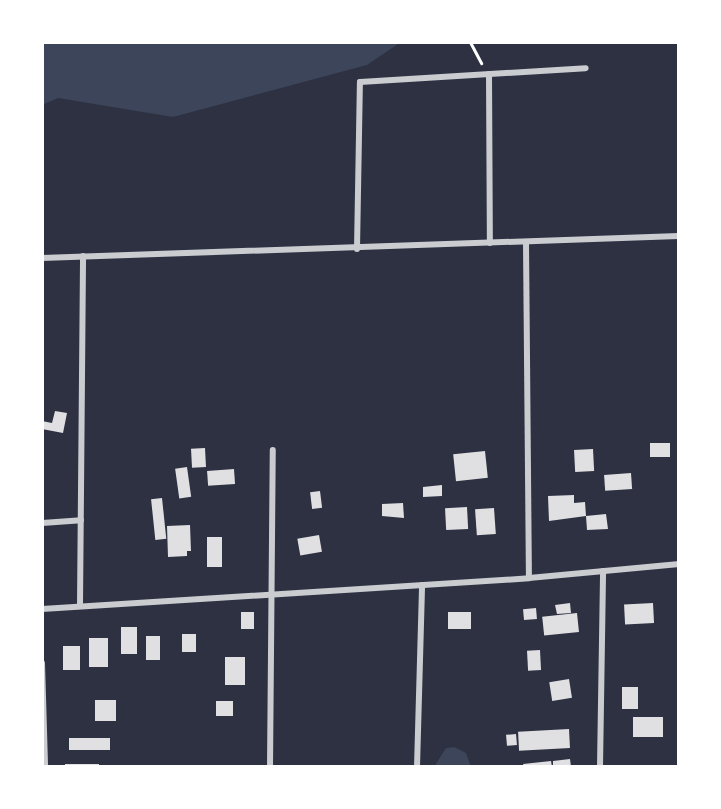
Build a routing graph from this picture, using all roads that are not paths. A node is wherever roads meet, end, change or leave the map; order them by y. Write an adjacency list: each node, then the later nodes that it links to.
1 (586, 68): 2 (street)
2 (489, 74): 4 (street); 6 (street)
3 (679, 236): 5 (street)
4 (490, 243): 5 (street); 6 (street)
5 (526, 243): 14 (street)
6 (357, 249): 7 (street)
7 (83, 256): 8 (street); 10 (street)
8 (42, 258)
9 (273, 450): 16 (street)
10 (81, 520): 11 (street); 17 (street)
11 (42, 523)
12 (679, 564): 13 (street)
13 (603, 571): 14 (street); 23 (street)
14 (529, 578): 15 (street)
15 (422, 585): 16 (street); 22 (street)
16 (274, 593): 17 (street); 21 (street)
17 (80, 605): 18 (street)
18 (42, 609)
19 (42, 663): 20 (street)
20 (45, 767)
21 (270, 767)
22 (417, 767)
23 (600, 767)

